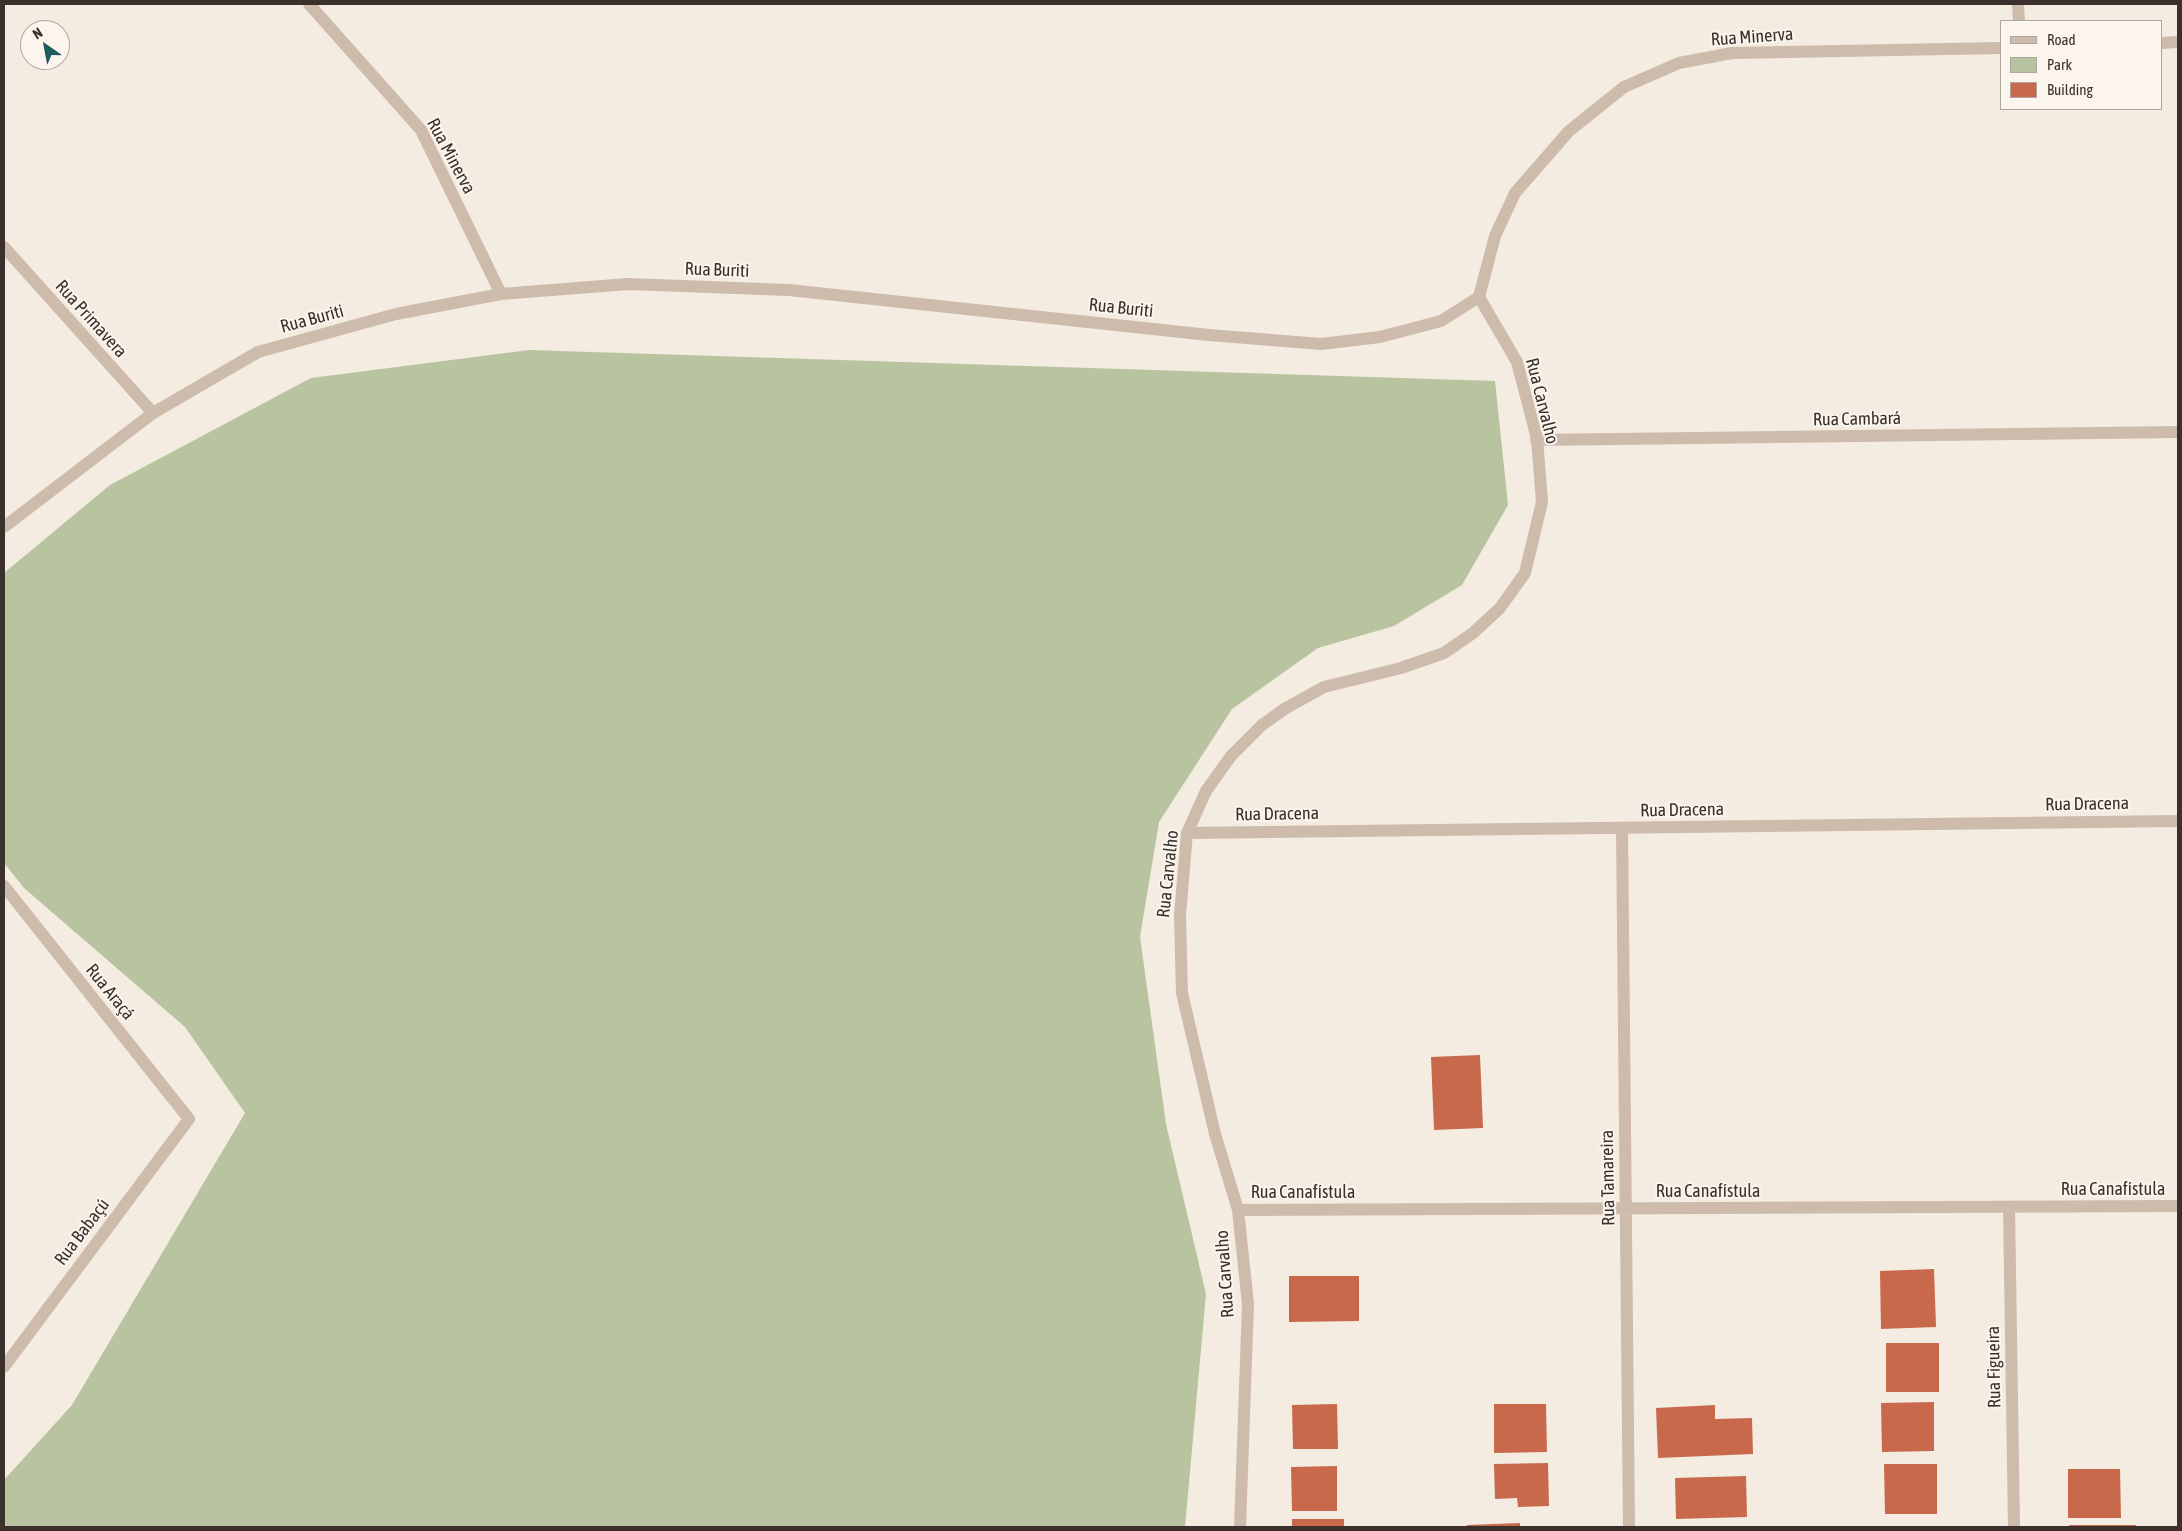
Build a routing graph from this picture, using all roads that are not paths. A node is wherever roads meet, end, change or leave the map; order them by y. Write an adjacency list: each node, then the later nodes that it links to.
1 (309, 4): 8 (street, Rua Minerva)
2 (2018, 4): 3 (street)
3 (2019, 20)
4 (2178, 42): 5 (street)
5 (2162, 43)
6 (2000, 48): 9 (street, Rua Minerva)
7 (4, 247): 10 (street, Rua Primavera)
8 (501, 294): 9 (street, Rua Buriti); 10 (street, Rua Buriti)
9 (1479, 296): 12 (street, Rua Carvalho)
10 (153, 413): 13 (street, Rua Buriti)
11 (2178, 432): 12 (street, Rua Cambará)
12 (1536, 440): 16 (street, Rua Carvalho)
13 (4, 527)
14 (2178, 821): 15 (street, Rua Dracena)
15 (1622, 828): 16 (street, Rua Dracena); 21 (street, Rua Tamareira)
16 (1187, 832): 22 (street, Rua Carvalho)
17 (4, 886): 18 (street, Rua Araçá)
18 (189, 1119): 23 (street, Rua Babaçú)
19 (2178, 1206): 20 (street, Rua Canafístula)
20 (2009, 1207): 21 (street, Rua Canafístula); 26 (street, Rua Figueira)
21 (1626, 1208): 22 (street, Rua Canafístula); 25 (street, Rua Tamareira)
22 (1238, 1210): 24 (street, Rua Carvalho)
23 (4, 1367)
24 (1240, 1527)
25 (1629, 1527)
26 (2014, 1527)

